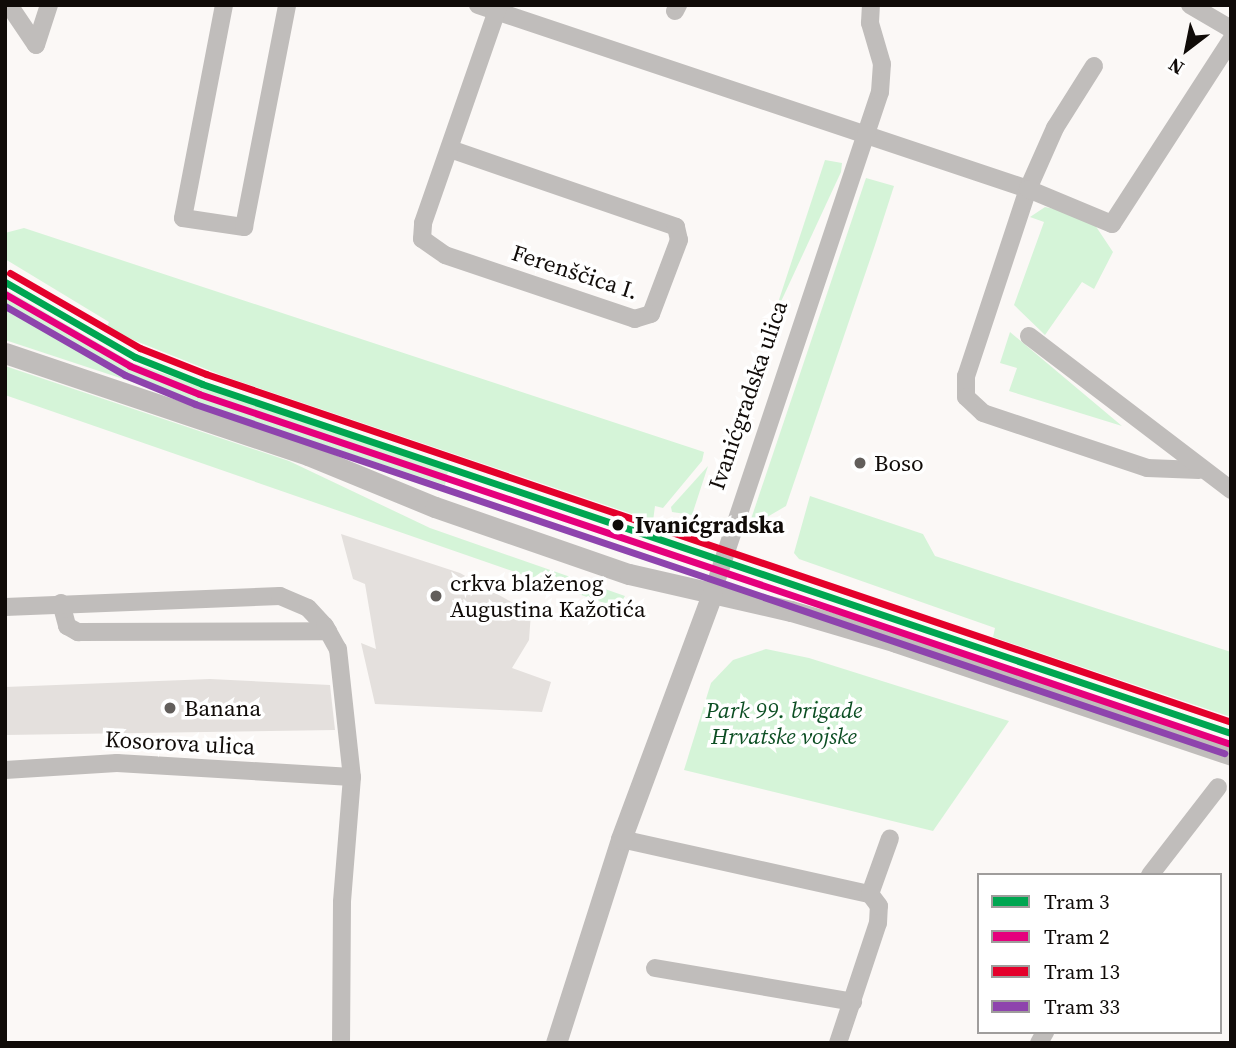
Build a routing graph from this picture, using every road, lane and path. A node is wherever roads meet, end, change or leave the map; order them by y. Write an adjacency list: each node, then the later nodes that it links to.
1 (9, 5): 2 (street)
2 (49, 5)
3 (224, 5): 4 (street)
4 (287, 5)
5 (478, 5): 7 (street)
6 (1190, 5): 9 (street)
7 (499, 7): 12 (street); 13 (street, Ferenščica I.)
8 (866, 8): 12 (street, Ivanićgradska ulica)
9 (1231, 29)
10 (1231, 40): 14 (street)
11 (1094, 66): 14 (street)
12 (868, 132): 14 (street); 19 (street, Ivanićgradska ulica)
13 (450, 149): 13 (street, Ferenščica I.)
14 (1028, 188): 17 (street)
15 (1029, 336): 17 (street)
16 (5, 353): 19 (street)
17 (1199, 470): 18 (street)
18 (1231, 490)
19 (712, 594): 23 (street); 28 (street, Ivanićgradska ulica)
20 (61, 603): 21 (street); 22 (street); 22 (street)
21 (5, 607)
22 (328, 631): 25 (street)
23 (1231, 755)
24 (5, 770): 25 (street, Kosorova ulica)
25 (352, 777): 33 (street)
26 (1218, 787): 29 (street)
27 (890, 838): 30 (street)
28 (621, 839): 30 (street); 34 (street, Ivanićgradska ulica)
29 (1152, 873)
30 (870, 894): 32 (street)
31 (655, 968): 32 (street)
32 (853, 1002): 35 (street)
33 (341, 1043)
34 (556, 1043)
35 (838, 1043)

